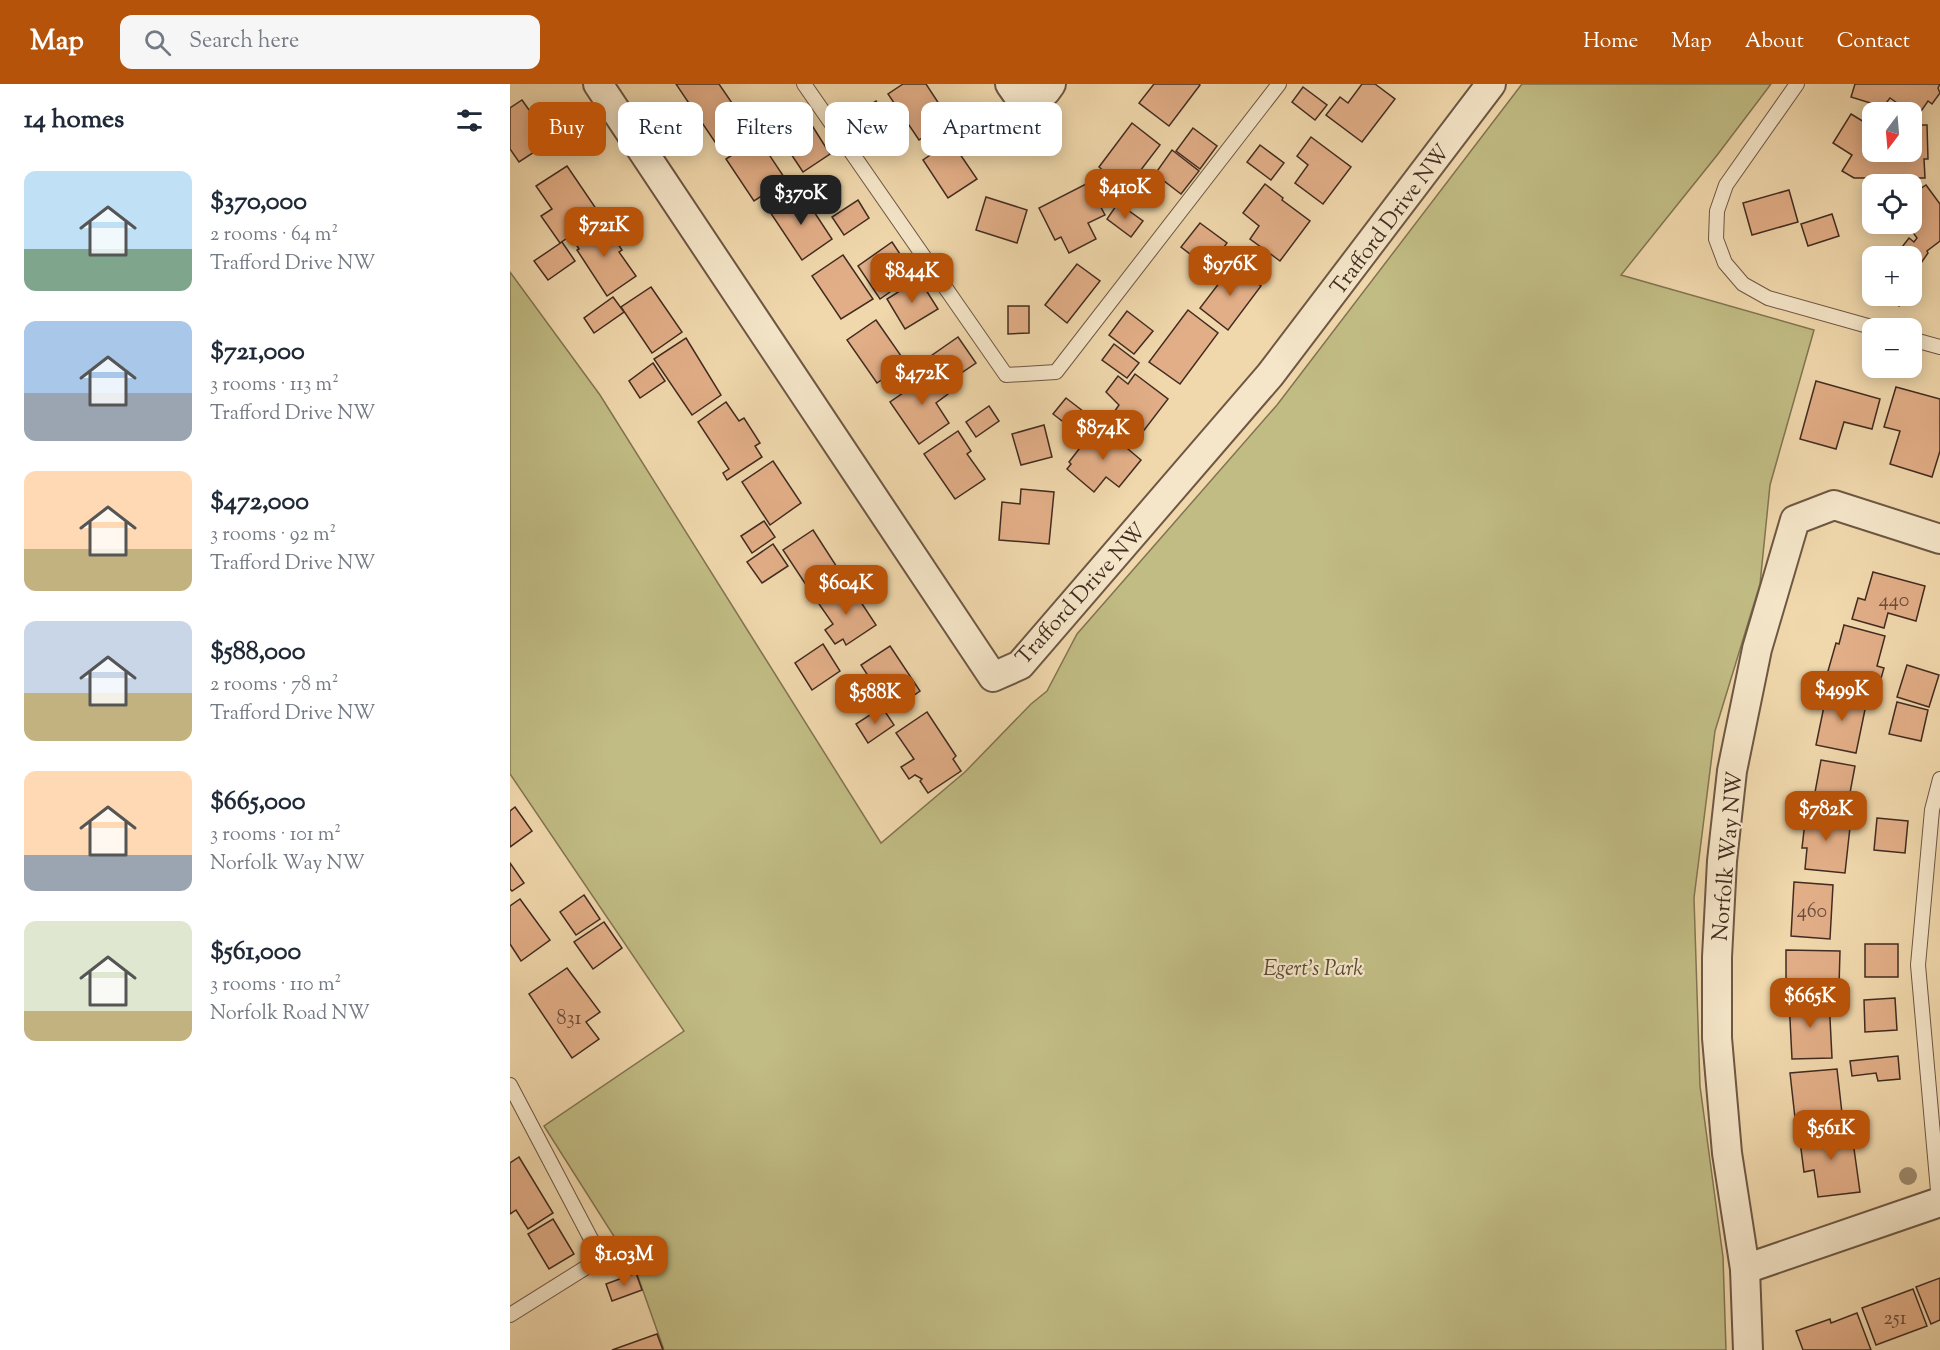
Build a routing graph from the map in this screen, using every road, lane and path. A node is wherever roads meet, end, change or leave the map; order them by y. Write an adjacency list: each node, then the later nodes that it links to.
1 (598, 84): 6 (street, Trafford Drive NW)
2 (804, 84): 5 (lane)
3 (1010, 84): 4 (street)
4 (1051, 84)
5 (1279, 84)
6 (1491, 84)
7 (1797, 84): 8 (lane)
8 (1862, 324)
9 (1922, 342): 10 (lane)
10 (1940, 347)
11 (1940, 539): 15 (street, Norfolk Way NW)
12 (1940, 779): 14 (lane)
13 (510, 1085): 16 (lane)
14 (1939, 1202): 15 (street)
15 (1745, 1269): 17 (street, Norfolk Way NW)
16 (510, 1315)
17 (1748, 1350)

